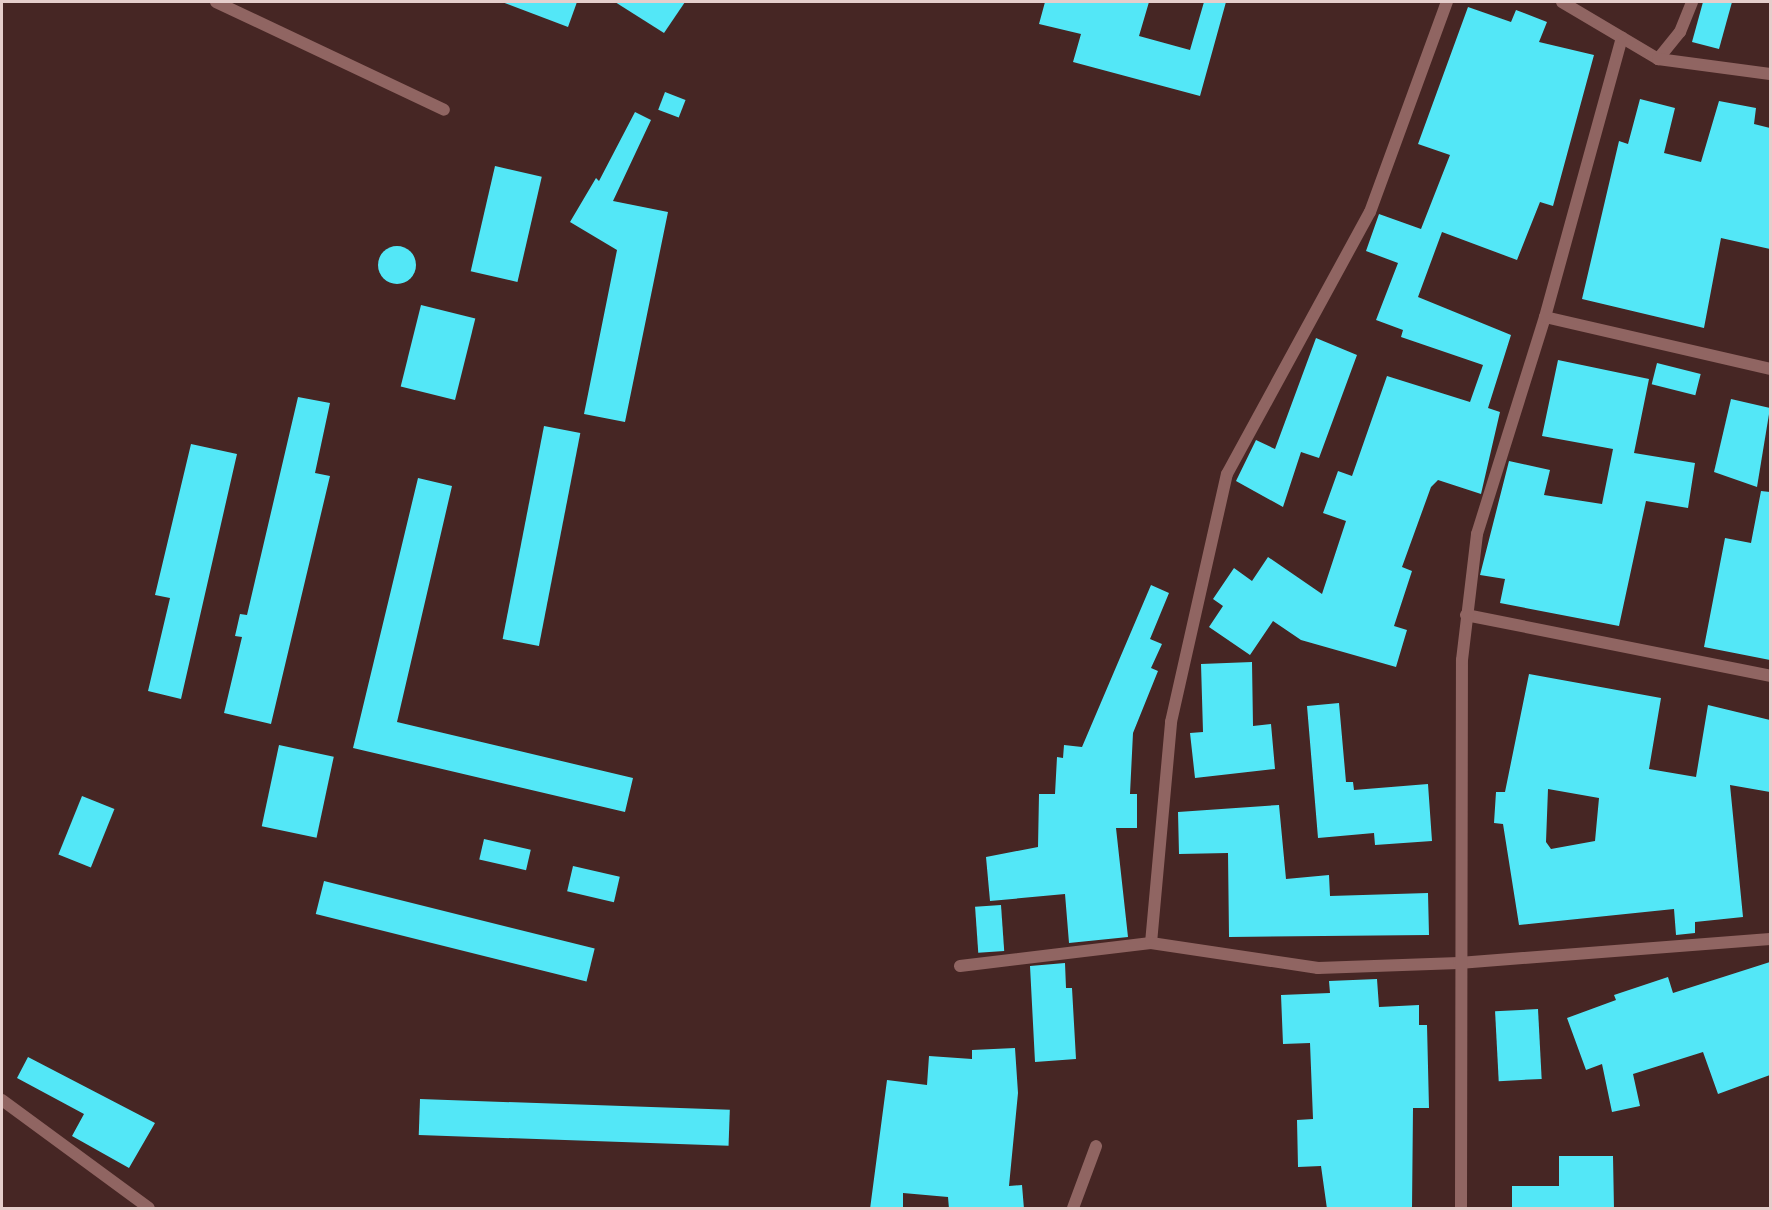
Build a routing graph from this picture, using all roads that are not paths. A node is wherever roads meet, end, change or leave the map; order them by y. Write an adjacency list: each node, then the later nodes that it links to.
1 (216, 2): 8 (street)
2 (1447, 2): 14 (street)
3 (1562, 2): 5 (street)
4 (1692, 2): 6 (street)
5 (1622, 37): 6 (street); 9 (street)
6 (1658, 58): 7 (street)
7 (1770, 74)
8 (444, 110)
9 (1545, 317): 10 (street); 11 (street)
10 (1770, 369)
11 (1466, 615): 12 (street); 15 (street)
12 (1770, 676)
13 (1770, 939): 15 (street)
14 (1151, 943): 15 (street); 16 (street)
15 (1459, 963): 21 (street)
16 (960, 966)
17 (2, 1100): 19 (street)
18 (1096, 1146): 20 (street)
19 (148, 1209)
20 (1073, 1209)
21 (1461, 1209)

